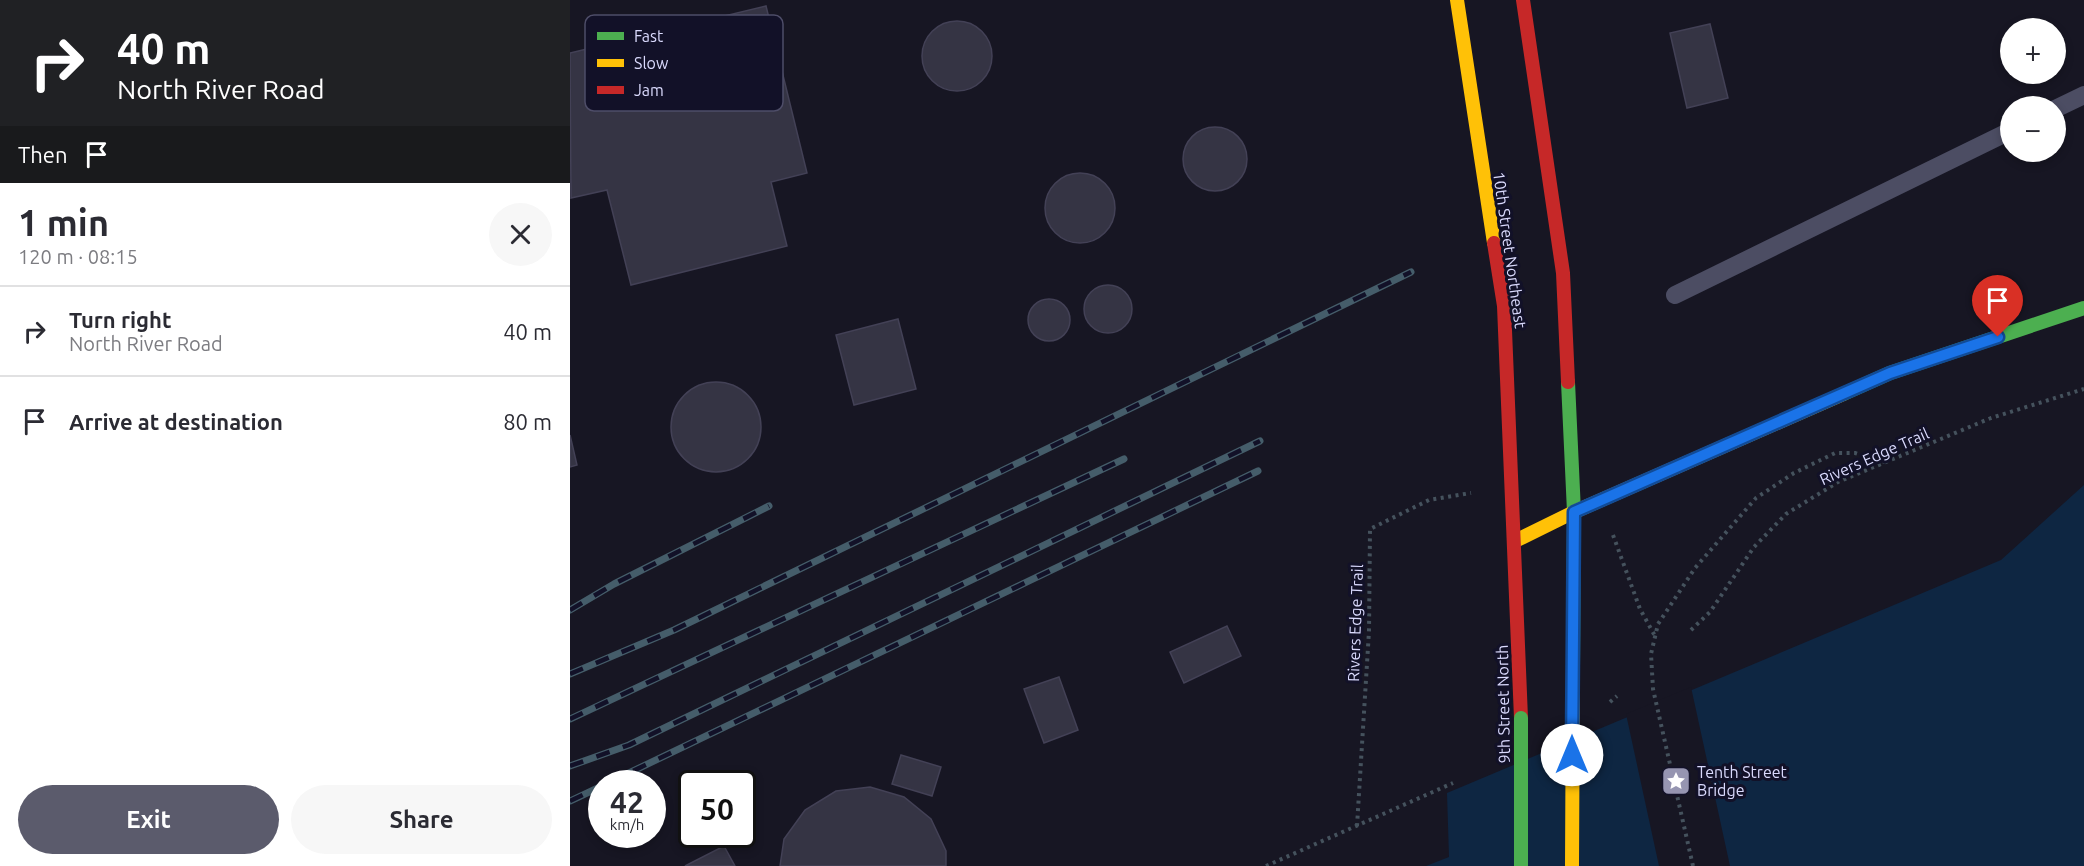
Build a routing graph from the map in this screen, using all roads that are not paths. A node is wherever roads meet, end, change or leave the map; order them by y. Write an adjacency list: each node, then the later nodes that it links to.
1 (1457, 0): 9 (main road, 10th Street Northeast)
2 (1523, 0): 8 (main road)
3 (2084, 95): 4 (lane)
4 (2066, 104)
5 (2000, 136): 6 (lane)
6 (1675, 295)
7 (2084, 308): 8 (main road)
8 (1574, 512): 9 (main road); 11 (main road, bridge)
9 (1515, 541): 10 (main road, 9th Street North, bridge)
10 (1521, 866)
11 (1572, 866)

